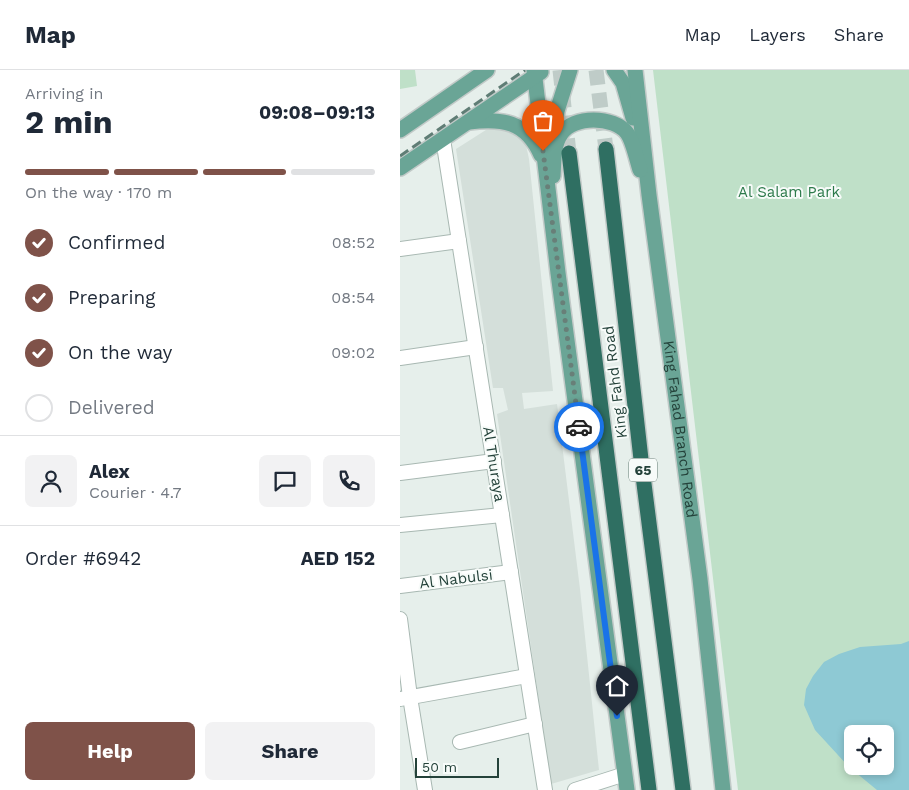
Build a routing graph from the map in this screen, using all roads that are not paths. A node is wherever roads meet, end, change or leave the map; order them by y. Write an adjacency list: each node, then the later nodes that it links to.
1 (475, 70): 7 (main road)
2 (487, 70): 7 (main road)
3 (570, 70): 16 (main road)
4 (614, 70): 15 (main road)
5 (538, 72): 8 (main road); 13 (main road)
6 (637, 74): 15 (main road, King Fahad Branch Road)
7 (460, 89): 9 (main road)
8 (468, 122): 10 (main road); 13 (main road)
9 (400, 130)
10 (443, 139): 14 (main road); 17 (street, Al Thuraya)
11 (606, 149): 39 (highway, King Fahd Road / 65)
12 (569, 153): 38 (highway, King Fahd Road / 65)
13 (544, 164): 16 (main road)
14 (400, 168)
15 (649, 195): 16 (main road); 40 (main road, King Fahad Branch Road)
16 (550, 208): 33 (main road)
17 (460, 242): 18 (street); 19 (street, Al Thuraya)
18 (400, 249)
19 (476, 347): 20 (street); 21 (street, Al Thuraya)
20 (400, 358)
21 (494, 461): 22 (street); 23 (street, Al Thuraya)
22 (400, 473)
23 (502, 515): 24 (street); 25 (street, Al Thuraya)
24 (400, 525)
25 (512, 572): 26 (street, Al Nabulsi); 29 (street, Al Thuraya)
26 (400, 586)
27 (400, 619): 28 (street)
28 (401, 642): 30 (street)
29 (527, 676): 30 (street); 31 (street, Al Thuraya)
30 (405, 698): 34 (street)
31 (535, 724): 32 (street); 35 (street, Al Thuraya)
32 (460, 742)
33 (625, 774): 36 (street); 37 (main road)
34 (425, 790)
35 (545, 790)
36 (575, 790)
37 (627, 790)
38 (649, 790)
39 (683, 790)
40 (723, 790)

